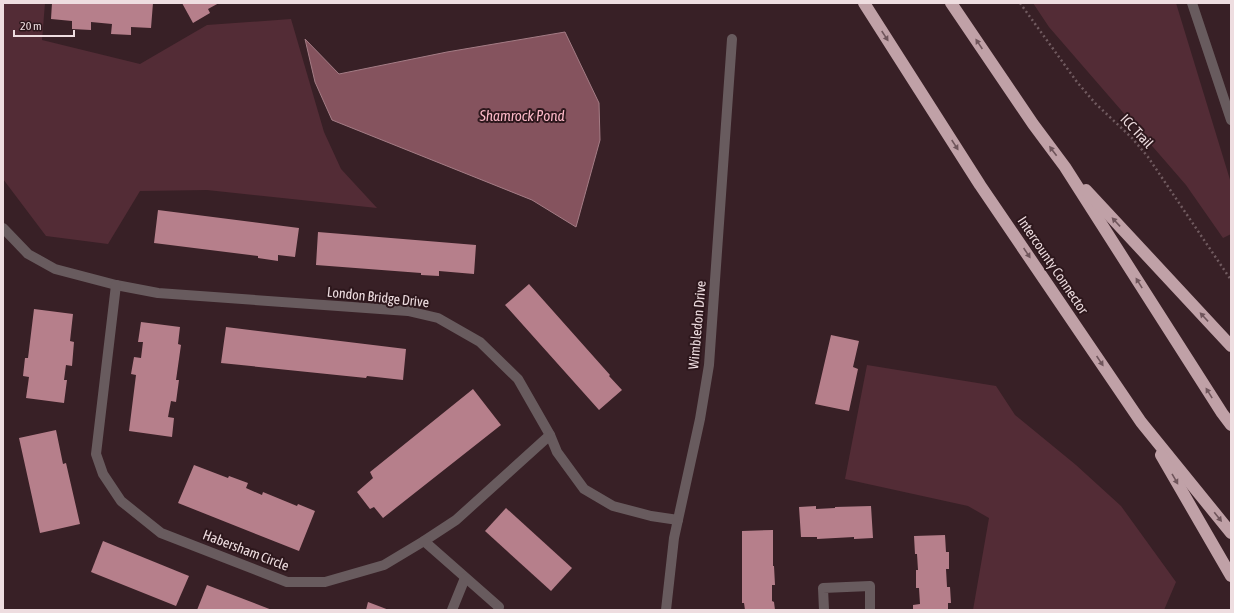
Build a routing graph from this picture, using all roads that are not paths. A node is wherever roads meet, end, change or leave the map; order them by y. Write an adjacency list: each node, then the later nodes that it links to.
1 (864, 3): 10 (highway, Intercounty Connector, one-way to 10)
2 (951, 3): 6 (highway, one-way to 2)
3 (1192, 3): 5 (street)
4 (732, 39): 13 (street, Wimbledon Drive)
5 (1231, 120)
6 (1065, 167): 9 (highway, one-way to 6); 11 (highway, one-way to 6)
7 (3, 228): 8 (street, London Bridge Drive)
8 (116, 285): 12 (street, London Bridge Drive); 15 (street, Habersham Circle)
9 (1231, 346)
10 (1141, 422): 14 (highway, Intercounty Connector, one-way to 14); 16 (highway, one-way to 16)
11 (1231, 425)
12 (550, 435): 13 (street, London Bridge Drive); 15 (street, Habersham Circle)
13 (678, 520): 20 (street, Wimbledon Drive)
14 (1231, 533)
15 (424, 541): 17 (street)
16 (1231, 576)
17 (465, 578): 18 (street); 19 (street)
18 (452, 610)
19 (498, 610)
20 (666, 610)
21 (824, 610): 22 (street)
22 (870, 610)

